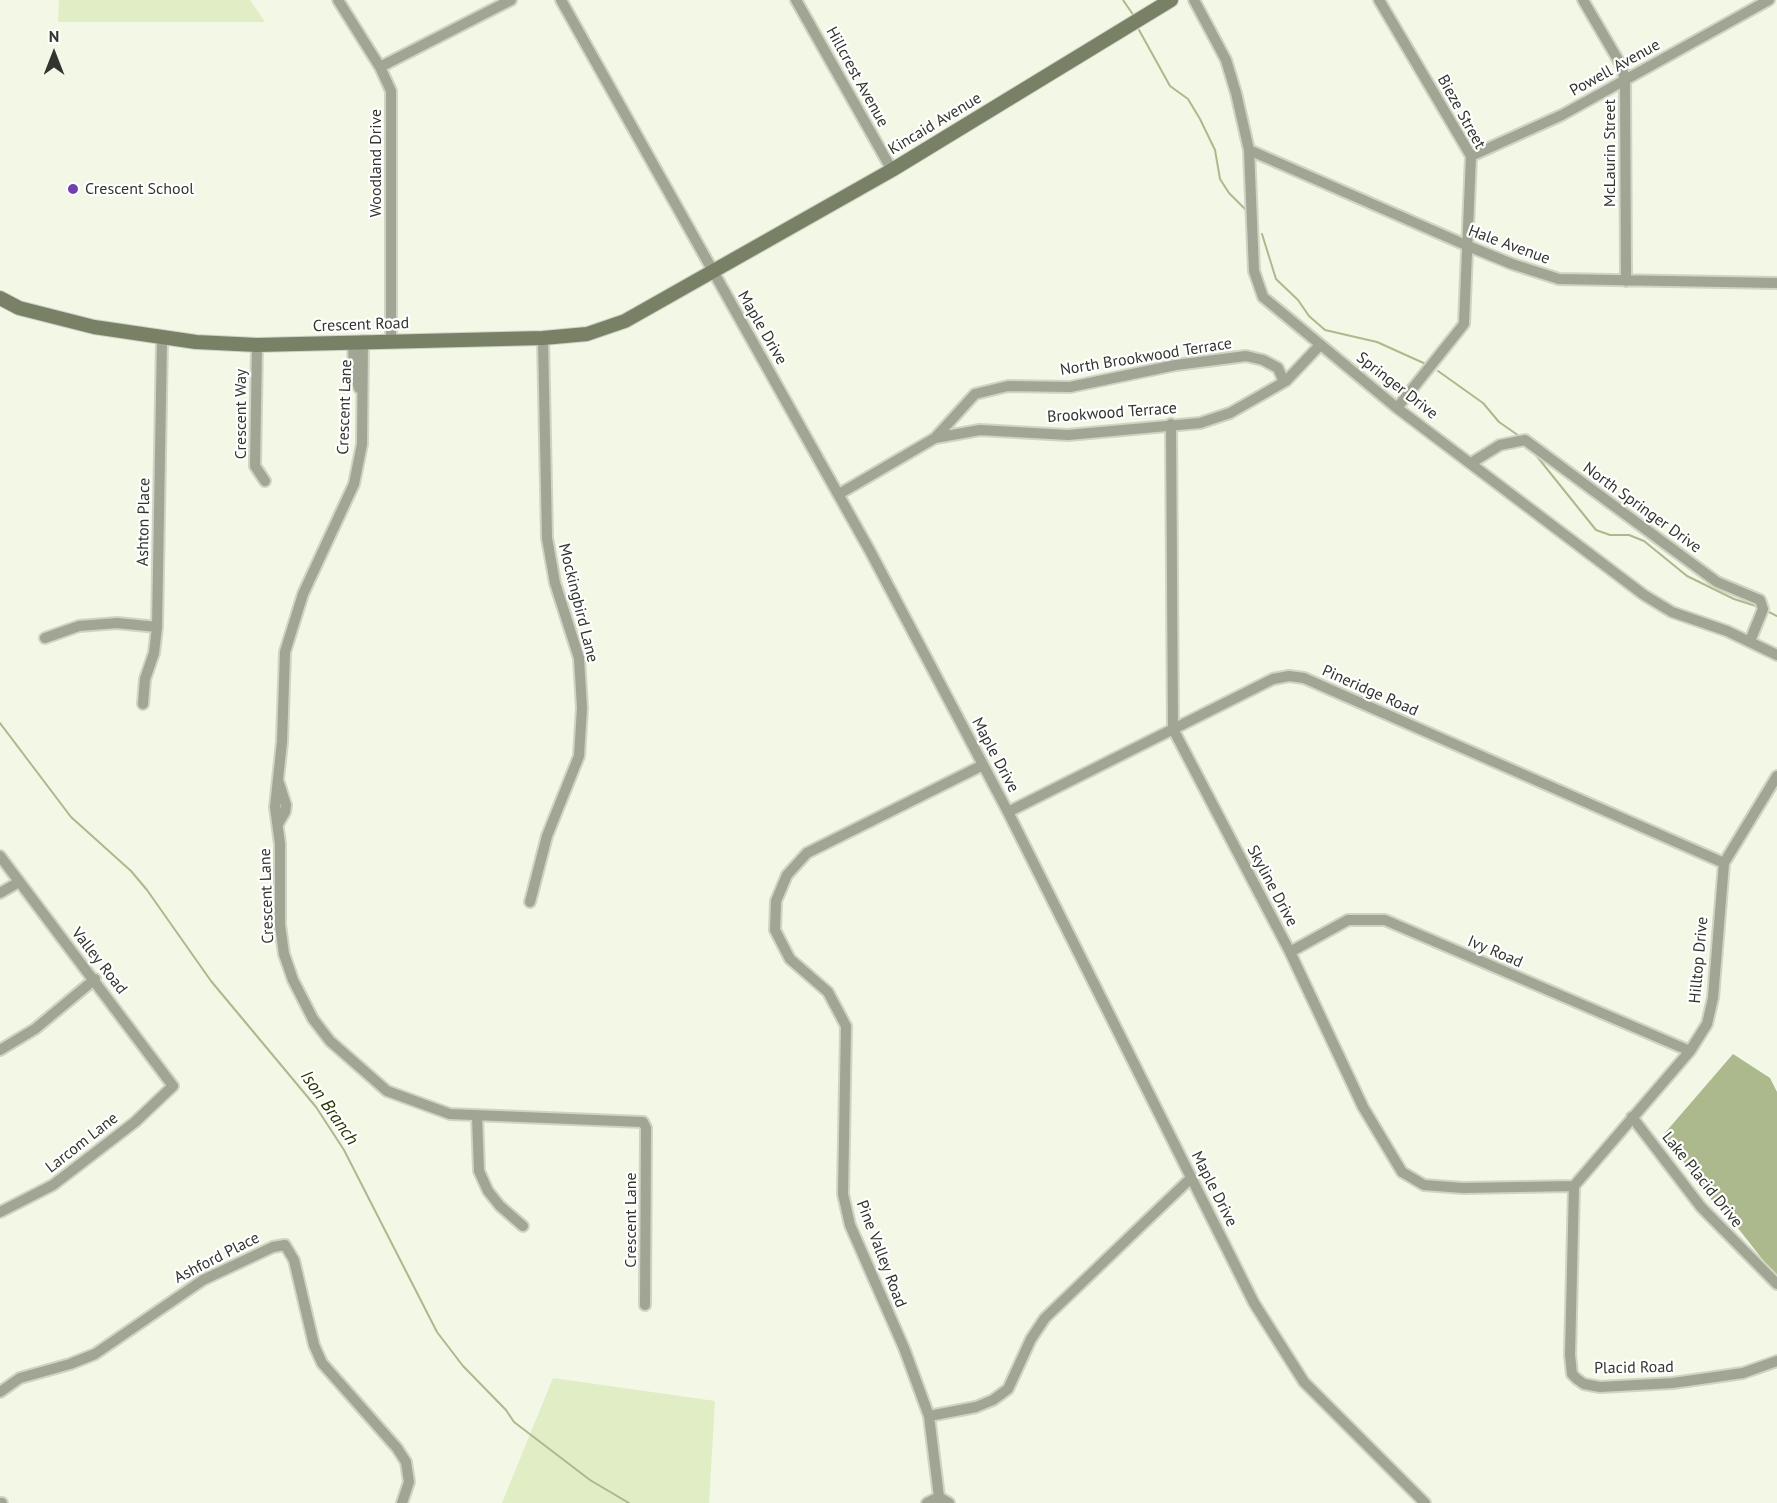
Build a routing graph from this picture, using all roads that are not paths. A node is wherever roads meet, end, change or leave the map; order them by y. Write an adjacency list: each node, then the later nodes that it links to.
1 (338, 0): 10 (street, Woodland Drive)
2 (511, 0): 10 (street)
3 (561, 0): 16 (street, Maple Drive)
4 (796, 0): 14 (street, Hillcrest Avenue)
5 (1171, 0): 14 (street, Kincaid Avenue)
6 (1194, 0): 12 (street, Springer Drive)
7 (1378, 0): 13 (street, Bieze Street)
8 (1583, 0): 11 (street, McLaurin Street)
9 (1769, 0): 11 (street, Powell Avenue)
10 (380, 67): 22 (street, Woodland Drive)
11 (1625, 80): 13 (street, Powell Avenue); 17 (street, McLaurin Street)
12 (1249, 150): 15 (street, Hale Avenue); 25 (street, Springer Drive)
13 (1472, 156): 15 (street, Bieze Street)
14 (892, 170): 16 (street, Kincaid Avenue)
15 (1468, 246): 17 (street, Hale Avenue); 27 (street, Bieze Street)
16 (713, 272): 20 (street, Crescent Road); 32 (street, Maple Drive)
17 (1626, 281): 18 (street, Hale Avenue)
18 (1777, 284)
19 (0, 298): 21 (street, Crescent Road)
20 (543, 338): 22 (street, Crescent Road); 46 (street, Mockingbird Lane)
21 (162, 339): 24 (street, Crescent Road); 33 (street, Ashton Place)
22 (391, 340): 23 (street, Crescent Road)
23 (358, 342): 24 (street, Crescent Road); 52 (street, Crescent Lane)
24 (257, 345): 31 (street, Crescent Way)
25 (1320, 345): 26 (street); 27 (street, Springer Drive)
26 (1284, 382): 28 (street, Brookwood Terrace); 29 (street, North Brookwood Terrace)
27 (1397, 408): 30 (street, Springer Drive)
28 (1172, 424): 29 (street, Brookwood Terrace); 38 (street, Skyline Drive)
29 (935, 438): 32 (street, Brookwood Terrace)
30 (1471, 463): 35 (street, Springer Drive); 35 (street, North Springer Drive)
31 (265, 481)
32 (839, 494): 39 (street, Maple Drive)
33 (157, 627): 34 (street); 37 (street, Ashton Place)
34 (45, 638)
35 (1750, 641): 36 (street, Springer Drive)
36 (1777, 655)
37 (143, 704)
38 (1173, 729): 41 (street, Pineridge Road); 43 (street, Pineridge Road); 47 (street, Skyline Drive)
39 (983, 765): 41 (street, Maple Drive); 62 (street, Pine Valley Road)
40 (1777, 776): 43 (street, Hilltop Drive)
41 (1008, 812): 54 (street, Maple Drive)
42 (0, 856): 44 (street, Valley Road)
43 (1724, 863): 50 (street, Hilltop Drive)
44 (19, 882): 45 (street); 48 (street, Valley Road)
45 (0, 893)
46 (530, 902)
47 (1290, 952): 50 (street, Ivy Road); 55 (street, Skyline Drive)
48 (96, 979): 49 (street); 51 (street, Valley Road)
49 (0, 1050)
50 (1690, 1051): 53 (street, Hilltop Drive)
51 (174, 1086): 56 (street, Larcom Lane)
52 (477, 1116): 57 (street); 59 (street, Crescent Lane)
53 (1632, 1117): 55 (street, Hilltop Drive); 58 (street, Lake Placid Drive)
54 (1191, 1178): 62 (street); 66 (street, Maple Drive)
55 (1574, 1186): 60 (street, Placid Road)
56 (0, 1212)
57 (523, 1226)
58 (1777, 1284)
59 (645, 1305)
60 (1777, 1361)
61 (0, 1392): 64 (street, Ashford Place)
62 (928, 1416): 63 (street, Pine Valley Road)
63 (944, 1500): 65 (street)
64 (402, 1503)
65 (927, 1503)
66 (1425, 1503)

